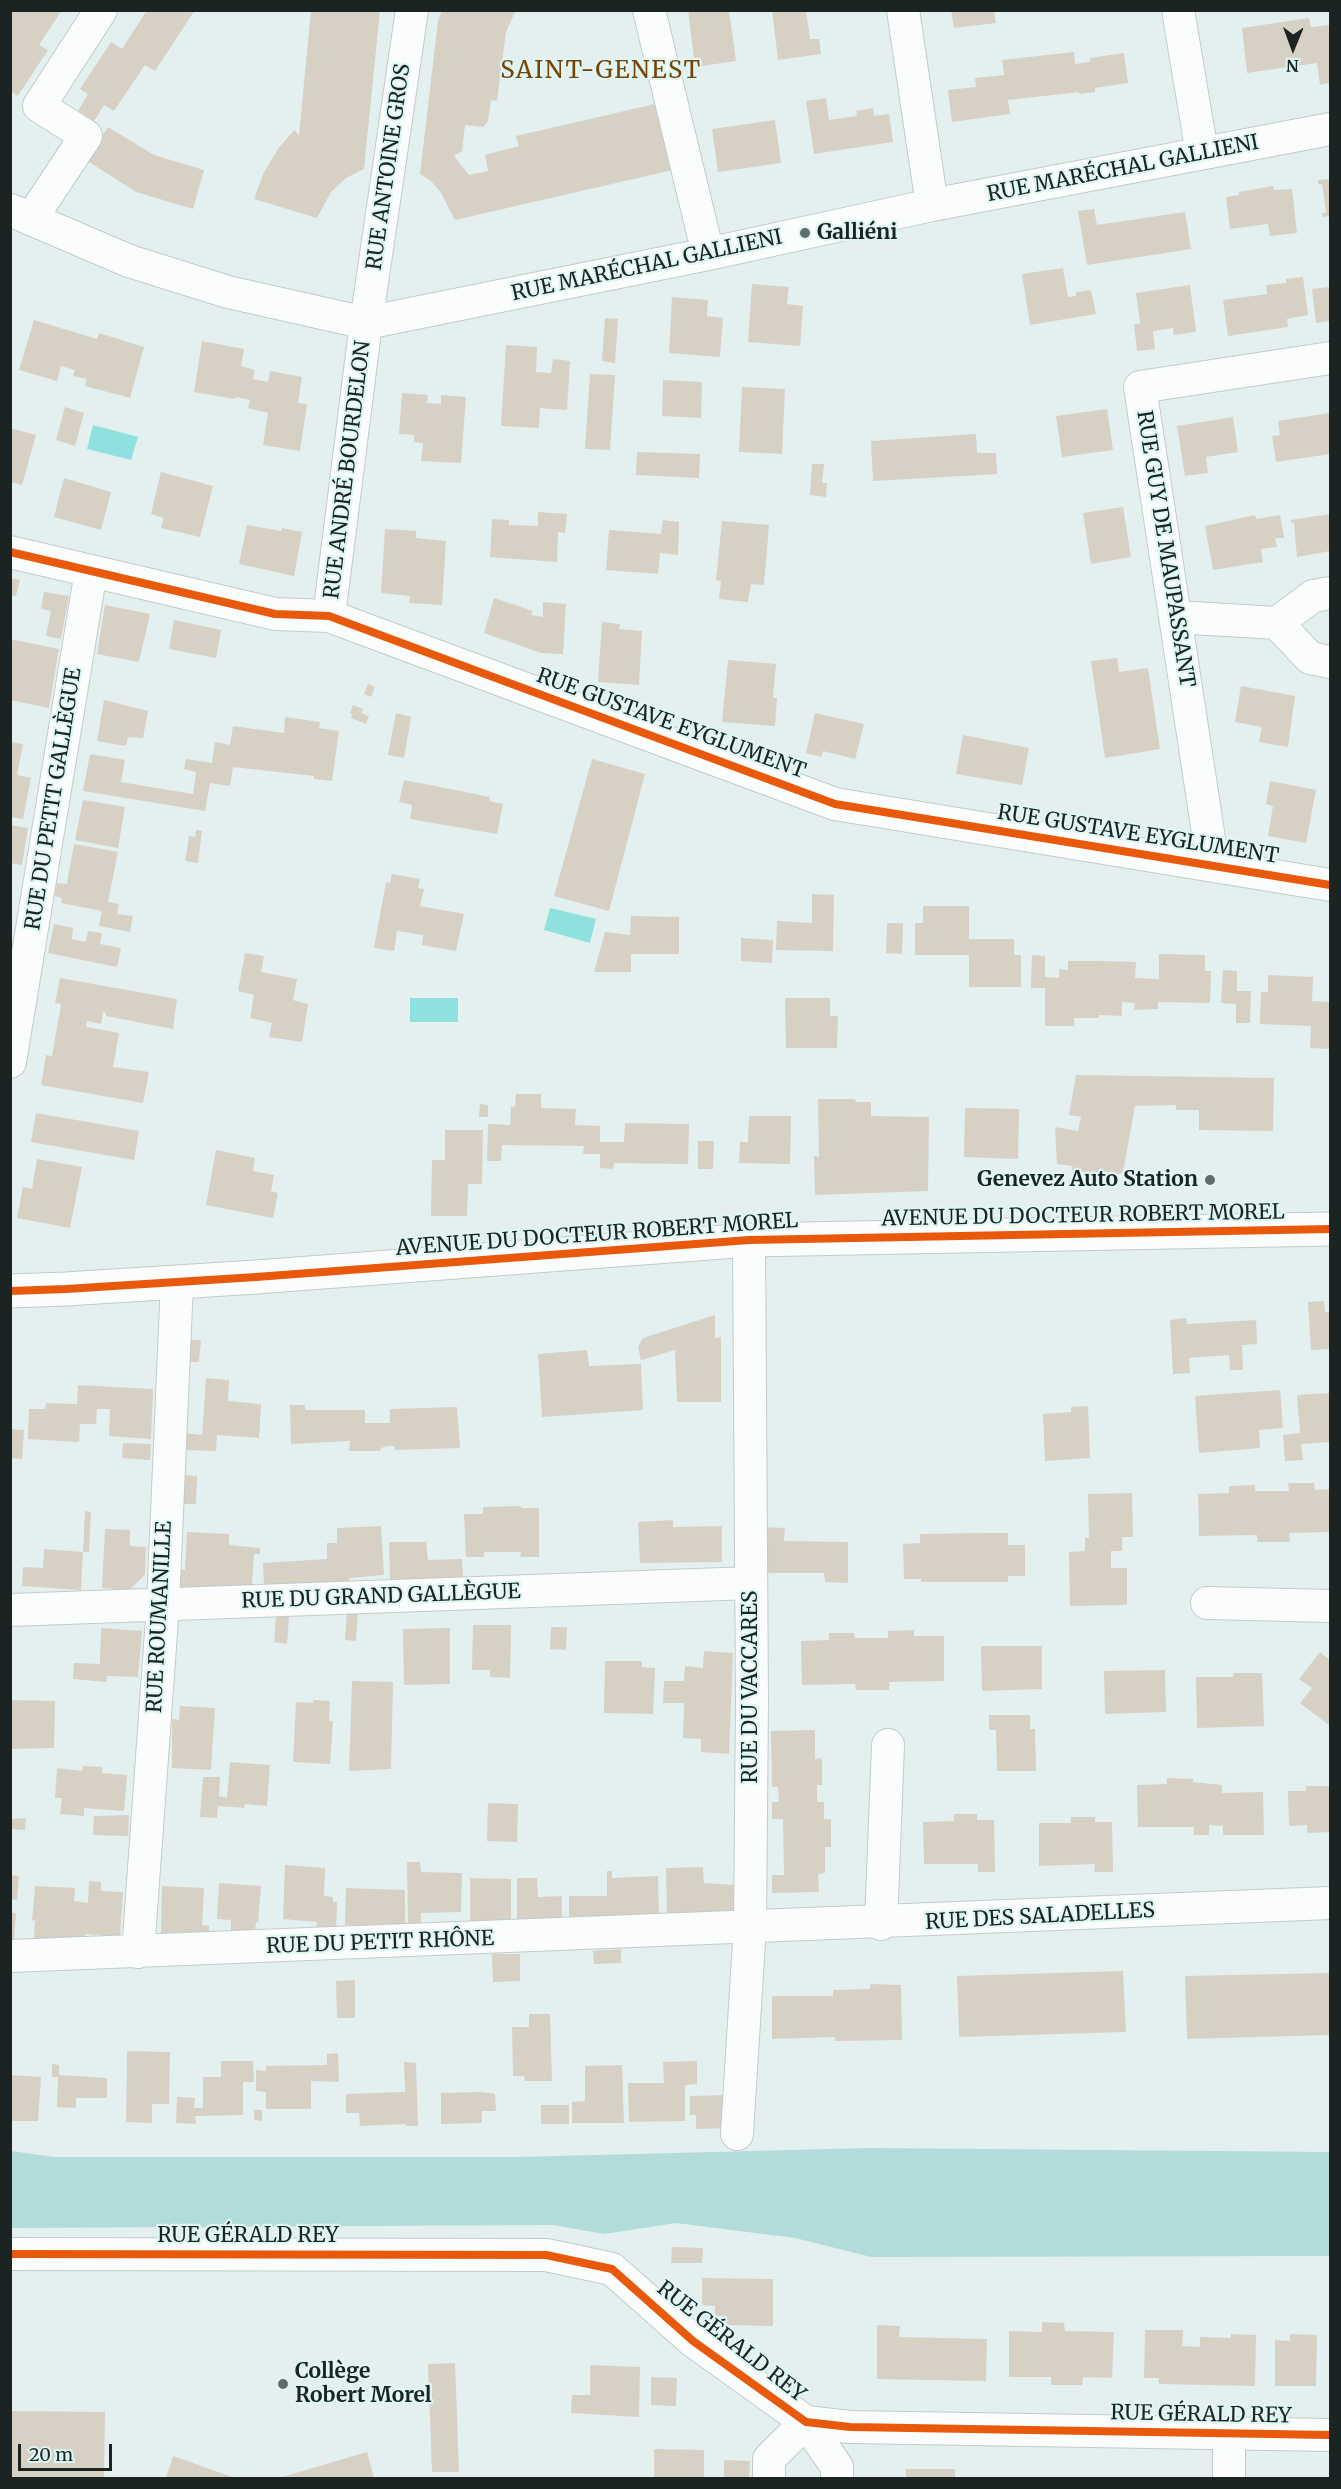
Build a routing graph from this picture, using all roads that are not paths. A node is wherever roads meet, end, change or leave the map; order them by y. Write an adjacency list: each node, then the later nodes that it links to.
1 (101, 10): 9 (street)
2 (412, 10): 11 (street, RUE ANTOINE GROS)
3 (649, 10): 10 (street)
4 (903, 10): 8 (street)
5 (1178, 10): 7 (street)
6 (1330, 129): 7 (street, RUE MARÉCHAL GALLIENI)
7 (1202, 153): 8 (street, RUE MARÉCHAL GALLIENI)
8 (933, 205): 10 (street, RUE MARÉCHAL GALLIENI)
9 (21, 215): 11 (street, RUE MARÉCHAL GALLIENI)
10 (708, 254): 11 (street, RUE MARÉCHAL GALLIENI)
11 (366, 324): 16 (street, RUE ANDRÉ BOURDELON)
12 (1330, 358): 17 (street, RUE GUY DE MAUPASSANT)
13 (10, 552): 14 (street, RUE GUSTAVE EYGLUMENT)
14 (91, 571): 16 (street, RUE GUSTAVE EYGLUMENT); 22 (street, RUE DU PETIT GALLÈGUE)
15 (1330, 593): 18 (street)
16 (329, 616): 20 (street, RUE GUSTAVE EYGLUMENT)
17 (1175, 617): 18 (street); 20 (street, RUE GUY DE MAUPASSANT)
18 (1277, 623): 19 (street)
19 (1330, 662)
20 (1213, 865): 21 (street, RUE GUSTAVE EYGLUMENT)
21 (1330, 885)
22 (10, 1062)
23 (1330, 1229): 24 (street, AVENUE DU DOCTEUR ROBERT MOREL)
24 (749, 1240): 25 (street, AVENUE DU DOCTEUR ROBERT MOREL); 27 (street, RUE DU VACCARES)
25 (177, 1282): 26 (street, AVENUE DU DOCTEUR ROBERT MOREL); 29 (street, RUE ROUMANILLE)
26 (10, 1291)
27 (752, 1583): 29 (street, RUE DU GRAND GALLÈGUE); 35 (street, RUE DU VACCARES)
28 (1208, 1603): 30 (street)
29 (163, 1605): 31 (street, RUE DU GRAND GALLÈGUE); 36 (street, RUE ROUMANILLE)
30 (1330, 1606)
31 (10, 1610)
32 (888, 1745): 34 (street)
33 (1330, 1903): 34 (street, RUE DES SALADELLES)
34 (881, 1924): 35 (street, RUE DES SALADELLES)
35 (750, 1927): 36 (street, RUE DU PETIT RHÔNE); 38 (street, RUE DU VACCARES)
36 (138, 1952): 37 (street, RUE DU PETIT RHÔNE)
37 (10, 1956)
38 (737, 2134)
39 (10, 2254): 40 (street, RUE GÉRALD REY)
40 (806, 2422): 41 (street, RUE GÉRALD REY); 43 (street); 44 (street)
41 (1229, 2434): 42 (street, RUE GÉRALD REY); 45 (street)
42 (1330, 2435)
43 (769, 2478)
44 (837, 2478)
45 (1228, 2478)

